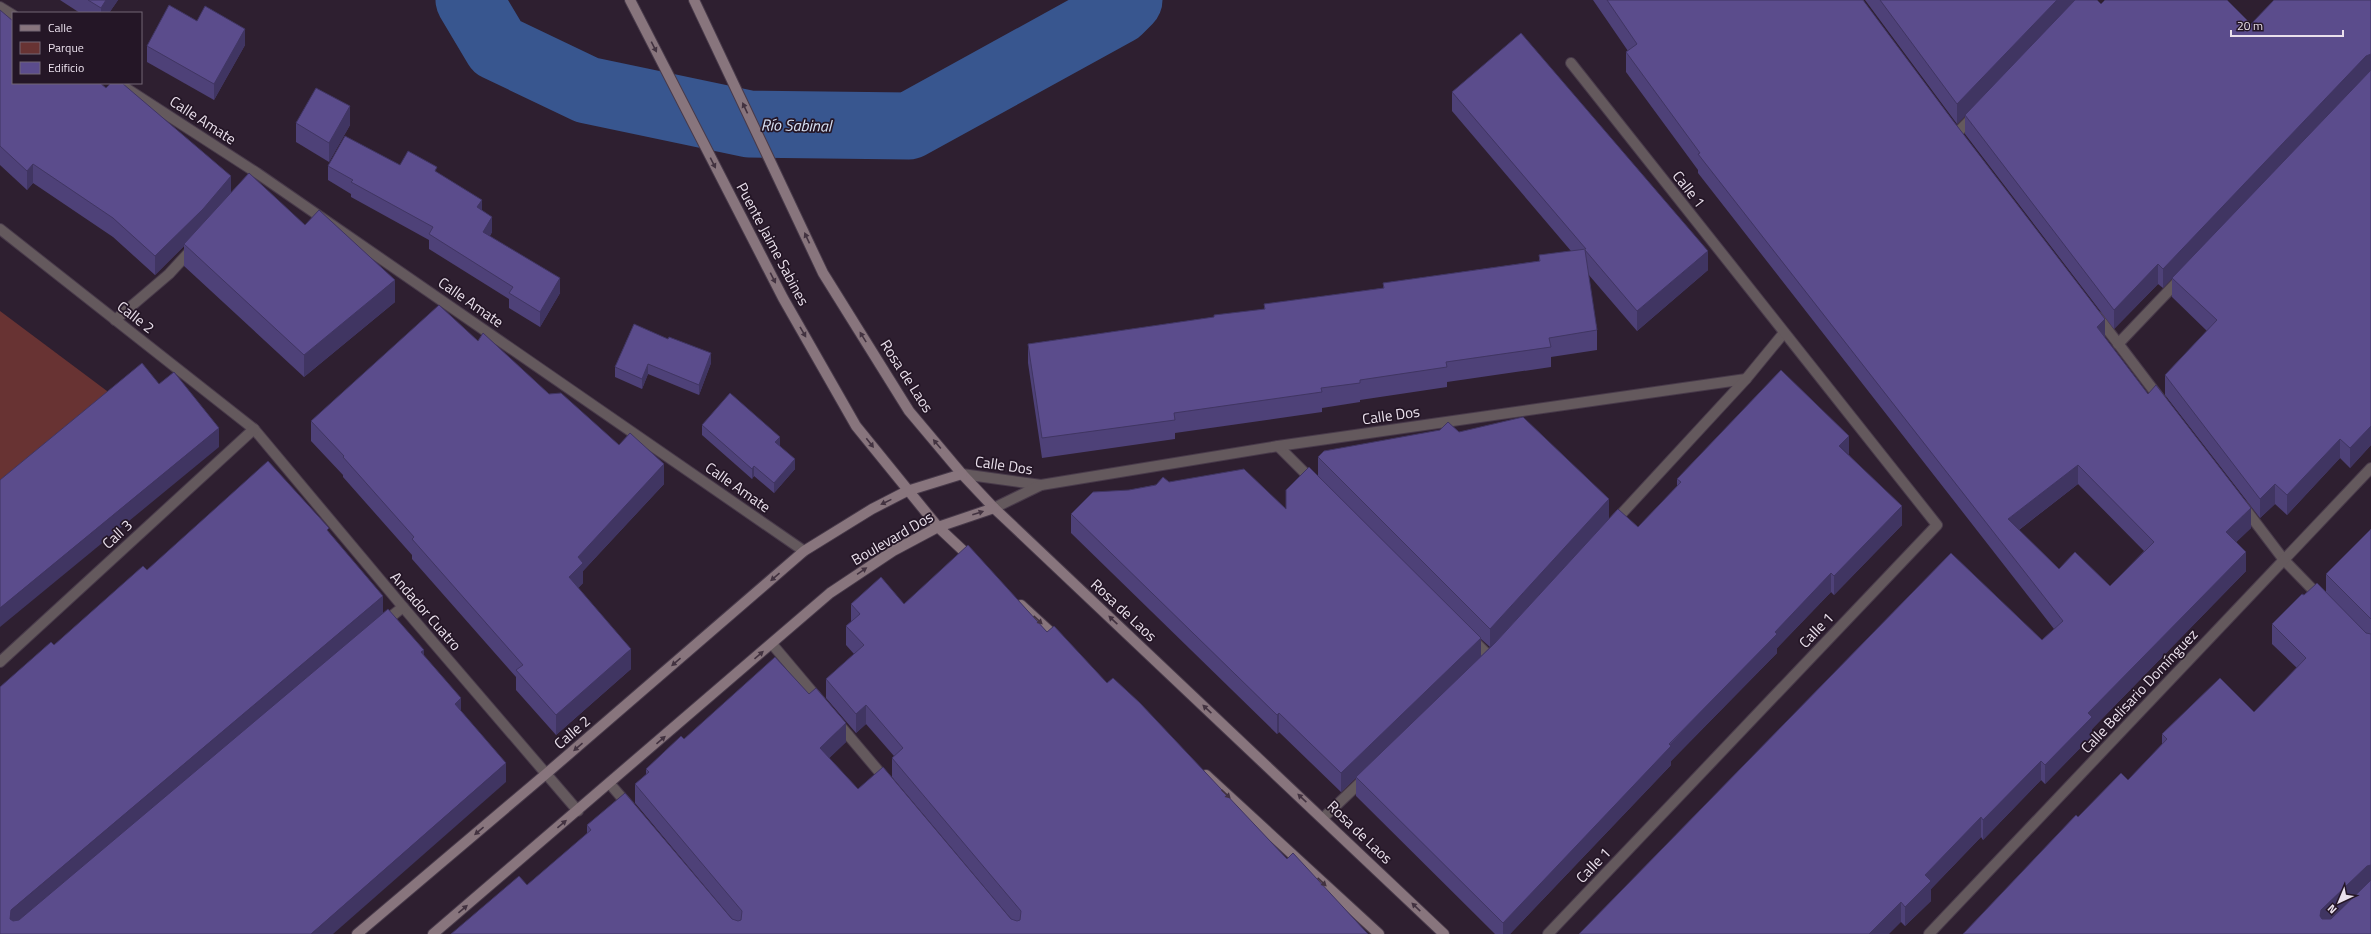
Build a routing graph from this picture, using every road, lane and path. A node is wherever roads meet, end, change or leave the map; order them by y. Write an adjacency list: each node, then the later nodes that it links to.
1 (630, 0): 26 (main road, Puente Jaime Sabines, one-way to 26)
2 (694, 0): 14 (main road, Puente Jaime Sabines, one-way to 2)
3 (0, 7): 4 (street)
4 (12, 14)
5 (1571, 63): 17 (street, Calle 1)
6 (120, 84): 9 (street, Calle Amate)
7 (1983, 106): 8 (street)
8 (1956, 134)
9 (257, 173): 10 (street); 32 (street, Calle Amate)
10 (249, 184)
11 (0, 229): 16 (street, Calle 2)
12 (201, 240): 16 (street)
13 (2190, 269): 18 (street)
14 (823, 273): 24 (main road, Rosa de Laos, one-way to 14)
15 (2089, 307): 18 (street)
16 (115, 320): 21 (street, Calle 2)
17 (1784, 334): 19 (street); 56 (street, Calle 1)
18 (2118, 344): 20 (street)
19 (1746, 379): 22 (street, Calle Dos); 31 (street)
20 (2166, 405)
21 (254, 429): 37 (street, Andador Cuatro); 43 (street, Call 3)
22 (1278, 446): 25 (street, Calle Dos); 27 (street)
23 (2371, 468): 33 (street, Calle Belisario Domínguez)
24 (962, 474): 25 (street, Calle Dos); 26 (main road, Boulevard Dos); 29 (main road, Rosa de Laos)
25 (1041, 485): 29 (street, Calle Dos)
26 (907, 491): 30 (main road, Puente Jaime Sabines); 32 (main road, Boulevard Dos, one-way to 32)
27 (1323, 491)
28 (2237, 498): 33 (street)
29 (994, 508): 30 (main road, Boulevard Dos, one-way to 29); 51 (main road, Rosa de Laos, one-way to 29)
30 (938, 527): 34 (main road); 40 (main road, Boulevard Dos, one-way to 30)
31 (1608, 530)
32 (804, 551): 46 (main road, Calle 2, one-way to 46)
33 (2284, 560): 36 (street); 57 (street, Calle Belisario Domínguez)
34 (976, 563)
35 (1015, 599): 41 (main road, one-way to 41)
36 (2328, 604)
37 (402, 607): 39 (street); 46 (street, Andador Cuatro)
38 (1462, 629): 42 (street)
39 (372, 633)
40 (772, 644): 47 (main road, one-way to 40); 48 (street)
41 (1067, 647)
42 (1490, 657)
43 (0, 662)
44 (1196, 766): 54 (main road, one-way to 54)
45 (1373, 769): 51 (street)
46 (547, 774): 49 (street, Andador Cuatro); 52 (main road, Calle 2, one-way to 52)
47 (610, 784): 49 (main road); 50 (street)
48 (894, 789)
49 (578, 811): 53 (main road, one-way to 49)
50 (636, 814)
51 (1323, 818): 55 (main road, Rosa de Laos, one-way to 51)
52 (357, 934)
53 (433, 934)
54 (1379, 934)
55 (1444, 934)
56 (1548, 934)
57 (1929, 934)

